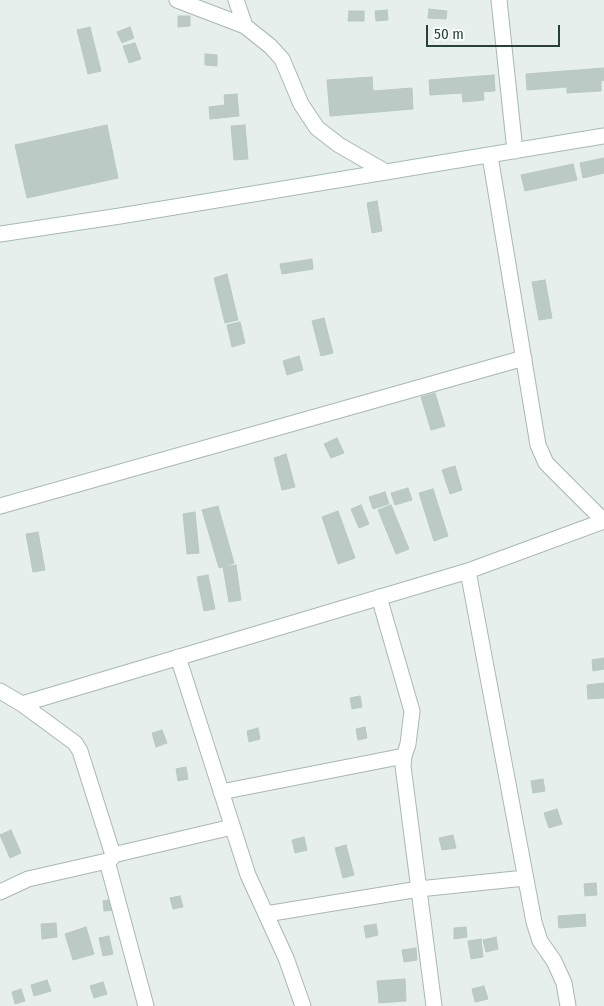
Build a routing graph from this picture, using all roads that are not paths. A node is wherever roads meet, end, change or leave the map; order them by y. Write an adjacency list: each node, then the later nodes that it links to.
1 (177, 0): 4 (street)
2 (236, 0): 4 (street)
3 (499, 0): 6 (street)
4 (245, 26): 8 (street)
5 (604, 136): 6 (street)
6 (515, 150): 7 (street)
7 (490, 156): 8 (street); 10 (street)
8 (386, 172): 9 (street)
9 (0, 234)
10 (524, 358): 11 (street); 12 (street)
11 (0, 506)
12 (604, 521): 13 (street)
13 (468, 570): 14 (street); 22 (street)
14 (379, 597): 15 (street); 18 (street)
15 (178, 657): 17 (street); 19 (street)
16 (0, 691): 17 (street)
17 (22, 704): 21 (street)
18 (404, 756): 19 (street); 23 (street)
19 (221, 792): 20 (street)
20 (232, 827): 21 (street); 25 (street)
21 (110, 858): 24 (street); 26 (street)
22 (526, 878): 23 (street); 29 (street)
23 (418, 889): 25 (street); 28 (street)
24 (0, 892)
25 (266, 914): 27 (street)
26 (146, 1006)
27 (303, 1006)
28 (434, 1006)
29 (568, 1006)

